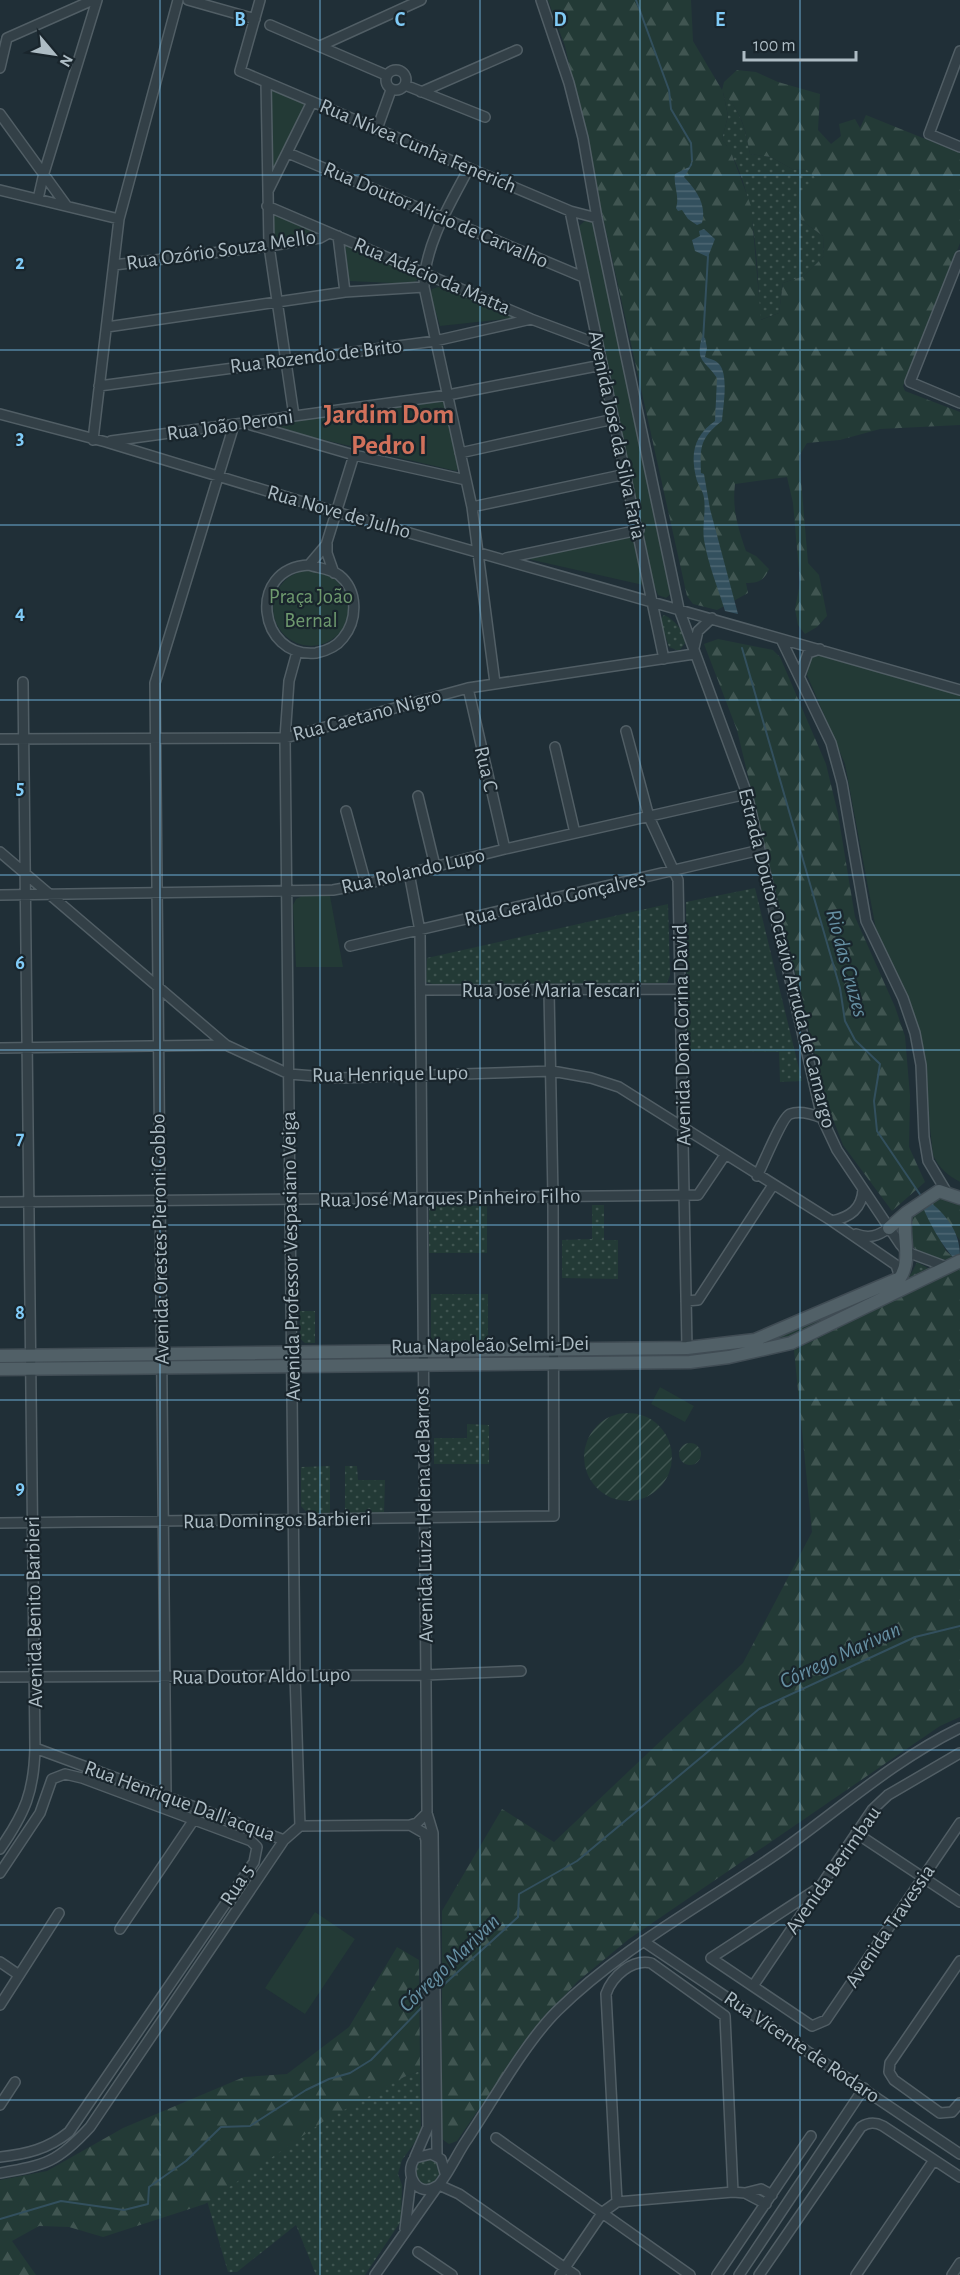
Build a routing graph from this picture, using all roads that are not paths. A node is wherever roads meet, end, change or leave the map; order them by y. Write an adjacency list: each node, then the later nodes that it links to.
1 (95, 0): 9 (street); 26 (street)
2 (178, 0): 34 (street)
3 (188, 0): 7 (street)
4 (260, 0): 7 (street)
5 (421, 0): 10 (street)
6 (541, 0): 33 (street, Estrada Doutor Octavio Arruda de Camargo)
7 (255, 19): 15 (street, Rua Nívea Cunha Fenerich)
8 (270, 25): 10 (street)
9 (4, 37): 13 (street)
10 (320, 46): 14 (street)
11 (517, 50): 18 (street)
12 (960, 51): 23 (street)
13 (0, 68)
14 (386, 75): 16 (street); 17 (street)
15 (266, 82): 19 (street, Rua Nívea Cunha Fenerich); 28 (street)
16 (405, 85): 17 (street); 18 (street)
17 (391, 90): 22 (street)
18 (421, 92): 21 (street)
19 (312, 102): 22 (street, Rua Nívea Cunha Fenerich); 24 (street)
20 (0, 114): 26 (street)
21 (486, 117)
22 (377, 129): 25 (street, Rua Nívea Cunha Fenerich)
23 (960, 147)
24 (288, 153): 28 (street); 35 (street, Rua Doutor Alicio de Carvalho)
25 (469, 168): 32 (street, Rua Nívea Cunha Fenerich); 35 (street)
26 (44, 173): 29 (street); 30 (street)
27 (0, 190): 29 (street)
28 (267, 194): 31 (street)
29 (38, 199): 30 (street)
30 (66, 205): 34 (street)
31 (267, 206): 36 (street, Rua Adácio da Matta); 37 (street)
32 (570, 211): 33 (street, Rua Nívea Cunha Fenerich); 41 (street, Avenida José da Silva Faria)
33 (597, 218): 77 (street, Estrada Doutor Octavio Arruda de Camargo)
34 (119, 219): 39 (street)
35 (443, 219): 40 (street); 41 (street, Rua Doutor Alicio de Carvalho)
36 (333, 235): 37 (street, Rua Ozório Souza Mello); 40 (street, Rua Adácio da Matta); 43 (street)
37 (269, 246): 39 (street, Rua Ozório Souza Mello); 44 (street)
38 (960, 256): 53 (street)
39 (114, 265): 46 (street)
40 (424, 272): 42 (street); 45 (street, Rua Adácio da Matta)
41 (584, 277): 48 (street, Avenida José da Silva Faria)
42 (424, 287): 43 (street); 47 (street)
43 (345, 292): 44 (street)
44 (279, 302): 46 (street); 49 (street)
45 (531, 319): 47 (street, Rua Rozendo de Brito); 48 (street, Rua Adácio da Matta)
46 (107, 327): 51 (street)
47 (435, 341): 49 (street, Rua Rozendo de Brito); 52 (street)
48 (598, 344): 50 (street, Avenida José da Silva Faria)
49 (285, 359): 51 (street, Rua Rozendo de Brito); 55 (street)
50 (602, 365): 52 (street, Rua João Peroni); 56 (street, Avenida José da Silva Faria)
51 (99, 386): 60 (street)
52 (448, 395): 55 (street, Rua João Peroni); 63 (street)
53 (960, 403)
54 (0, 414): 60 (street, Rua Nove de Julho)
55 (294, 416): 57 (street, Rua João Peroni)
56 (614, 419): 63 (street); 65 (street, Avenida José da Silva Faria)
57 (248, 424): 58 (street, Rua João Peroni); 64 (street)
58 (234, 425): 59 (street, Rua João Peroni); 66 (street, Avenida Orestes Pieroni Gobbo)
59 (134, 438): 61 (street, Rua João Peroni); 62 (street)
60 (93, 440): 61 (street, Rua Nove de Julho)
61 (106, 442): 62 (street, Rua Nove de Julho)
62 (134, 451): 66 (street, Rua Nove de Julho)
63 (460, 453): 67 (street)
64 (354, 455): 67 (street); 69 (street)
65 (626, 474): 68 (street); 70 (street, Avenida José da Silva Faria)
66 (220, 477): 69 (street, Rua Nove de Julho); 90 (street, Avenida Orestes Pieroni Gobbo)
67 (466, 480): 68 (street)
68 (472, 507): 72 (street)
69 (336, 512): 71 (street); 72 (street, Rua Nove de Julho)
70 (639, 530): 73 (street); 76 (street, Avenida José da Silva Faria)
71 (329, 538): 74 (street); 75 (street)
72 (476, 551): 73 (street, Rua Nove de Julho); 86 (street)
73 (505, 558): 76 (street, Rua Nove de Julho)
74 (309, 565): 75 (street); 81 (street)
75 (334, 573): 81 (street)
76 (651, 601): 77 (street, Rua Nove de Julho); 83 (street, Avenida José da Silva Faria)
77 (680, 609): 78 (street, Rua Nove de Julho); 82 (street, Estrada Doutor Octavio Arruda de Camargo)
78 (715, 619): 79 (street, Rua Nove de Julho); 82 (street)
79 (781, 639): 80 (street, Rua Nove de Julho); 84 (street)
80 (821, 649): 84 (street); 88 (street, Rua Nove de Julho)
81 (297, 652): 91 (street, Avenida Professor Vespasiano Veiga)
82 (694, 654): 83 (street, Rua Caetano Nigro); 95 (street, Estrada Doutor Octavio Arruda de Camargo)
83 (664, 659): 86 (street, Rua Caetano Nigro)
84 (800, 675): 132 (street)
85 (23, 682): 93 (street, Avenida Benito Barbieri)
86 (495, 683): 87 (street, Rua Caetano Nigro)
87 (468, 688): 91 (street, Rua Caetano Nigro); 100 (street, Rua C)
88 (960, 690)
89 (626, 731): 98 (street, Avenida Dona Corina David)
90 (154, 738): 91 (street, Rua Caetano Nigro); 93 (street, Rua Caetano Nigro); 109 (street, Avenida Orestes Pieroni Gobbo)
91 (285, 738): 108 (street, Avenida Professor Vespasiano Veiga)
92 (0, 739): 93 (street, Rua Caetano Nigro)
93 (23, 739): 104 (street, Avenida Benito Barbieri)
94 (555, 747): 99 (street)
95 (747, 794): 98 (street, Rua Rolando Lupo); 101 (street, Estrada Doutor Octavio Arruda de Camargo)
96 (418, 796): 103 (street)
97 (346, 811): 107 (street)
98 (649, 817): 99 (street, Rua Rolando Lupo); 105 (street, Avenida Dona Corina David)
99 (575, 833): 100 (street, Rua Rolando Lupo)
100 (505, 849): 103 (street, Rua Rolando Lupo)
101 (760, 850): 105 (street, Rua Geraldo Gonçalves); 126 (street, Estrada Doutor Octavio Arruda de Camargo)
102 (0, 852): 104 (street, Rua Henrique Lupo)
103 (435, 866): 106 (street, Rua Rolando Lupo)
104 (23, 871): 111 (street, Avenida Benito Barbieri); 112 (street, Rua Henrique Lupo)
105 (675, 872): 113 (street, Rua Geraldo Gonçalves); 116 (street, Avenida Dona Corina David)
106 (409, 873): 107 (street, Rua Rolando Lupo); 113 (street, Avenida Luiza Helena de Barros)
107 (366, 884): 108 (street, Rua Rolando Lupo)
108 (287, 890): 109 (street, Rua Rolando Lupo); 124 (street, Avenida Professor Vespasiano Veiga)
109 (158, 894): 112 (street, Rua Rolando Lupo); 115 (street, Avenida Orestes Pieroni Gobbo)
110 (0, 895): 111 (street, Rua Rolando Lupo)
111 (24, 895): 112 (street, Rua Rolando Lupo); 120 (street, Avenida Benito Barbieri)
112 (50, 895): 115 (street, Rua Henrique Lupo)
113 (420, 931): 114 (street, Rua Geraldo Gonçalves); 117 (street, Avenida Luiza Helena de Barros)
114 (350, 946)
115 (158, 985): 119 (street, Rua Henrique Lupo); 121 (street, Avenida Orestes Pieroni Gobbo)
116 (680, 989): 118 (street, Rua José Maria Tescari); 127 (street, Avenida Dona Corina David)
117 (421, 990): 118 (street, Rua José Maria Tescari); 125 (street, Avenida Luiza Helena de Barros)
118 (549, 991): 123 (street)
119 (226, 1045): 121 (street); 124 (street, Rua Henrique Lupo)
120 (25, 1047): 121 (street); 122 (street); 139 (street, Avenida Benito Barbieri)
121 (158, 1047): 138 (street, Avenida Orestes Pieroni Gobbo)
122 (0, 1048)
123 (552, 1071): 125 (street, Rua Henrique Lupo); 127 (street, Rua Henrique Lupo); 135 (street)
124 (289, 1074): 125 (street, Rua Henrique Lupo); 137 (street, Avenida Professor Vespasiano Veiga)
125 (421, 1074): 134 (street, Avenida Luiza Helena de Barros)
126 (822, 1118): 129 (street); 131 (street, Estrada Doutor Octavio Arruda de Camargo)
127 (684, 1128): 128 (street, Rua Henrique Lupo); 133 (street, Avenida Dona Corina David)
128 (725, 1155): 129 (street, Rua Henrique Lupo); 133 (street)
129 (757, 1176): 130 (street, Rua Henrique Lupo)
130 (773, 1185): 142 (street, Rua Henrique Lupo); 148 (street)
131 (863, 1189): 142 (street); 144 (street, Estrada Doutor Octavio Arruda de Camargo)
132 (940, 1192): 136 (main road); 141 (main road)
133 (685, 1195): 135 (street, Rua José Marques Pinheiro Filho); 148 (street, Avenida Dona Corina David)
134 (422, 1197): 135 (street, Rua José Marques Pinheiro Filho); 137 (street, Rua José Marques Pinheiro Filho); 151 (street, Avenida Luiza Helena de Barros)
135 (554, 1197): 150 (street)
136 (960, 1198)
137 (290, 1199): 138 (street, Rua José Marques Pinheiro Filho); 152 (street, Avenida Professor Vespasiano Veiga)
138 (160, 1200): 139 (street, Rua José Marques Pinheiro Filho); 153 (street, Avenida Orestes Pieroni Gobbo)
139 (28, 1201): 140 (street, Rua José Marques Pinheiro Filho); 154 (street, Avenida Benito Barbieri)
140 (0, 1202)
141 (910, 1210): 144 (main road); 145 (main road)
142 (832, 1221): 143 (street, Rua Henrique Lupo)
143 (843, 1228): 144 (street, Rua Henrique Lupo); 147 (street, Rua Henrique Lupo)
144 (889, 1228): 145 (street, Estrada Doutor Octavio Arruda de Camargo)
145 (907, 1252): 146 (street); 147 (main road)
146 (952, 1265): 157 (main road, Rua Napoleão Selmi-Dei)
147 (900, 1278): 149 (main road, Rua Napoleão Selmi-Dei)
148 (686, 1301): 149 (street, Avenida Dona Corina David)
149 (687, 1348): 150 (main road, Rua Napoleão Selmi-Dei)
150 (554, 1350): 151 (main road, Rua Napoleão Selmi-Dei); 157 (street)
151 (422, 1351): 152 (main road, Rua Napoleão Selmi-Dei); 156 (street, Avenida Luiza Helena de Barros)
152 (292, 1352): 153 (main road, Rua Napoleão Selmi-Dei); 158 (street, Avenida Professor Vespasiano Veiga)
153 (161, 1354): 154 (main road, Rua Napoleão Selmi-Dei); 159 (street, Avenida Orestes Pieroni Gobbo)
154 (29, 1355): 155 (main road, Rua Napoleão Selmi-Dei); 160 (street, Avenida Benito Barbieri)
155 (0, 1356)
156 (422, 1365): 157 (main road, Rua Napoleão Selmi-Dei); 158 (main road, Rua Napoleão Selmi-Dei); 162 (street, Avenida Luiza Helena de Barros)
157 (554, 1365): 162 (street, Rua Domingos Barbieri)
158 (293, 1367): 159 (main road, Rua Napoleão Selmi-Dei); 163 (street, Avenida Professor Vespasiano Veiga)
159 (162, 1368): 160 (main road, Rua Napoleão Selmi-Dei); 164 (street, Avenida Orestes Pieroni Gobbo)
160 (29, 1369): 161 (main road, Rua Napoleão Selmi-Dei); 166 (street, Avenida Benito Barbieri)
161 (0, 1370)
162 (424, 1518): 163 (street, Rua Domingos Barbieri); 169 (street, Avenida Luiza Helena de Barros)
163 (294, 1520): 164 (street, Rua Domingos Barbieri); 168 (street, Avenida Professor Vespasiano Veiga)
164 (163, 1521): 166 (street, Rua Domingos Barbieri); 171 (street, Avenida Orestes Pieroni Gobbo)
165 (0, 1523): 166 (street, Rua Domingos Barbieri)
166 (33, 1523): 172 (street, Avenida Benito Barbieri)
167 (521, 1671): 169 (street, Rua Doutor Aldo Lupo)
168 (295, 1675): 169 (street, Rua Doutor Aldo Lupo); 171 (street, Rua Doutor Aldo Lupo); 181 (street, Avenida Professor Vespasiano Veiga)
169 (425, 1675): 177 (street, Avenida Luiza Helena de Barros)
170 (0, 1677): 172 (street, Rua Doutor Aldo Lupo)
171 (165, 1677): 172 (street, Rua Doutor Aldo Lupo); 176 (street, Avenida Orestes Pieroni Gobbo)
172 (35, 1678): 174 (street, Avenida Benito Barbieri)
173 (960, 1728): 191 (street)
174 (35, 1748): 176 (street, Rua Henrique Dall'acqua); 184 (street, Avenida Benito Barbieri)
175 (960, 1754): 182 (street, Avenida Berimbau)
176 (166, 1796): 183 (street, Rua Henrique Dall'acqua)
177 (427, 1813): 180 (street); 205 (street, Avenida Luiza Helena de Barros)
178 (193, 1821): 185 (street, Rua 5); 190 (street); 206 (street, Rua 5)
179 (960, 1823): 186 (street, Avenida Travessia)
180 (410, 1825): 181 (street, Rua Henrique Dall'acqua); 207 (street)
181 (300, 1826): 183 (street, Rua Henrique Dall'acqua)
182 (856, 1833): 186 (street); 187 (street, Avenida Berimbau)
183 (284, 1840): 209 (street)
184 (0, 1849)
185 (0, 1873)
186 (923, 1877): 188 (street); 195 (street, Avenida Travessia)
187 (820, 1887): 195 (street, Avenida Berimbau); 195 (street)
188 (960, 1902)
189 (59, 1913): 194 (street)
190 (120, 1929)
191 (644, 1941): 198 (street, Rua Vicente de Rodaro); 203 (street)
192 (960, 1961): 199 (street)
193 (0, 1962): 194 (street)
194 (19, 1975): 196 (street)
195 (753, 1986)
196 (0, 2005)
197 (15, 2082): 200 (street)
198 (864, 2088): 204 (street, Rua Vicente de Rodaro); 229 (street)
199 (960, 2103)
200 (0, 2105)
201 (811, 2136): 215 (street)
202 (496, 2138): 218 (street)
203 (459, 2151): 205 (street); 212 (street)
204 (960, 2154)
205 (438, 2156): 207 (street); 212 (street)
206 (0, 2157)
207 (415, 2158): 211 (street)
208 (934, 2160): 210 (street); 230 (street); 231 (street)
209 (0, 2173)
210 (960, 2177)
211 (411, 2180): 212 (street); 220 (street)
212 (441, 2181): 220 (street); 223 (street)
213 (733, 2192): 214 (street); 216 (street); 216 (street)
214 (748, 2195): 215 (street); 217 (street); 219 (street)
215 (772, 2195): 217 (street)
216 (617, 2202): 218 (street)
217 (766, 2204): 219 (street)
218 (603, 2212): 223 (street); 227 (street)
219 (758, 2215): 228 (street)
220 (405, 2232): 224 (street)
221 (418, 2252): 225 (street)
222 (960, 2263): 232 (street)
223 (562, 2272): 226 (street)
224 (375, 2275)
225 (452, 2275)
226 (575, 2275)
227 (690, 2275)
228 (717, 2275)
229 (739, 2275)
230 (759, 2275)
231 (856, 2275)
232 (952, 2275)

